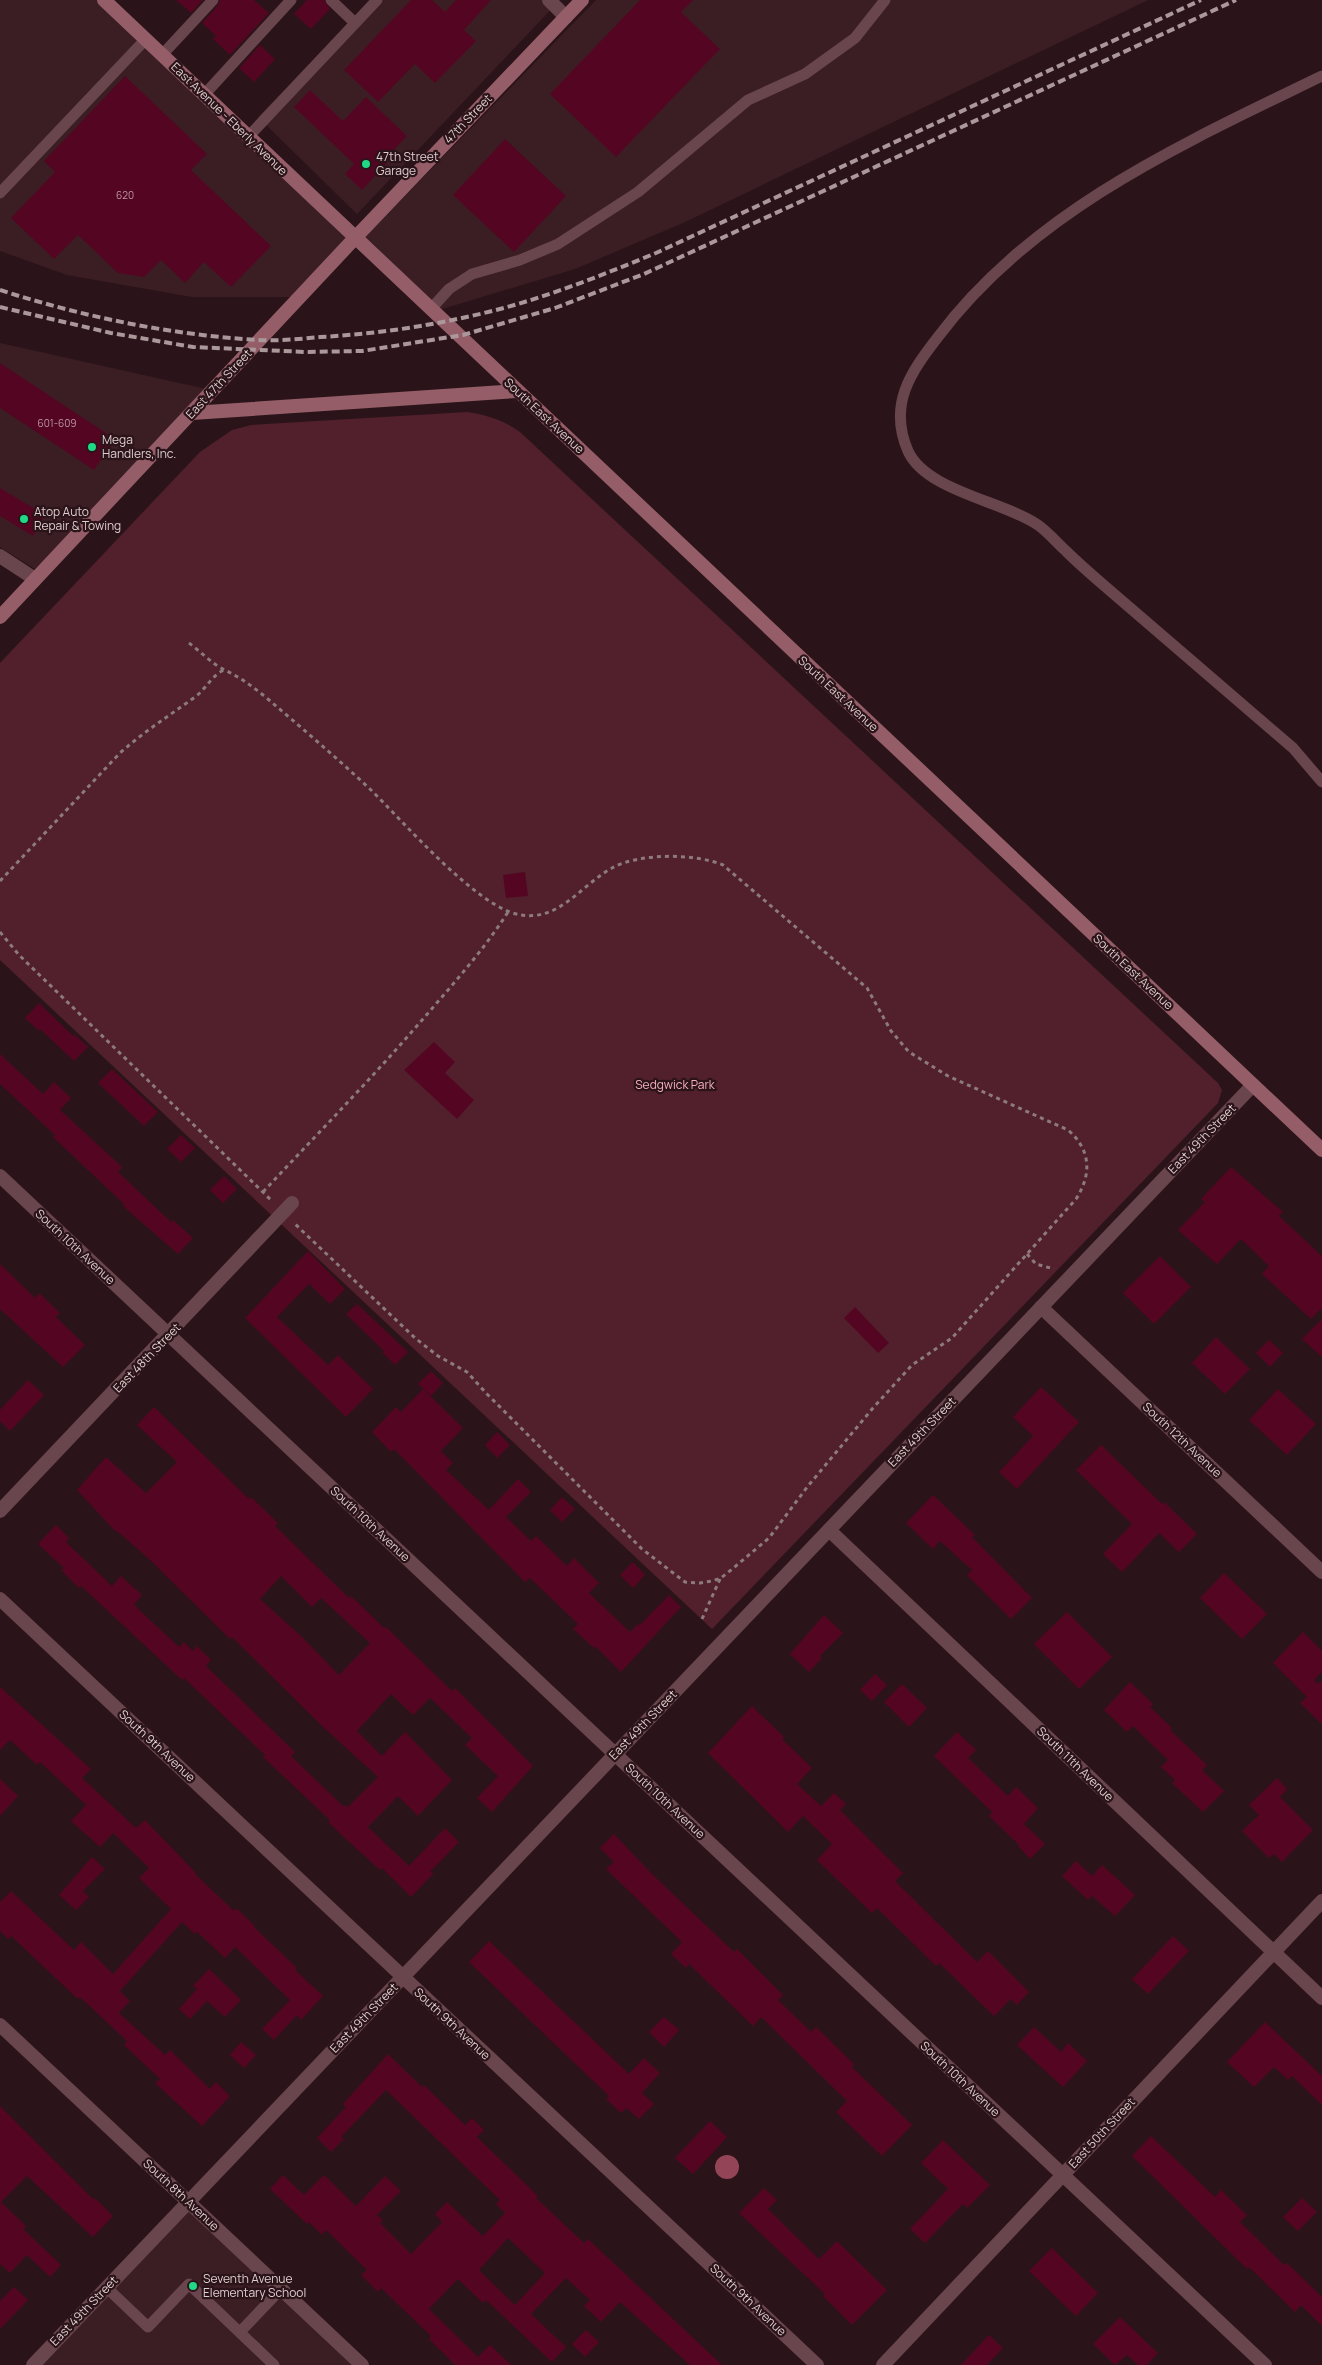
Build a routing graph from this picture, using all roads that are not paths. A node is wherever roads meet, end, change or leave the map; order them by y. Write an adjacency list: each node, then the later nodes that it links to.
1 (104, 0): 11 (main road, East Avenue - Eberly Avenue)
2 (213, 0): 12 (lane)
3 (291, 0): 14 (lane)
4 (330, 0): 10 (lane)
5 (377, 0): 10 (lane)
6 (548, 0): 9 (street)
7 (582, 0): 9 (main road, 47th Street)
8 (885, 0): 18 (lane)
9 (566, 17): 17 (main road, 47th Street)
10 (355, 23): 15 (lane)
11 (145, 40): 12 (main road, East Avenue - Eberly Avenue); 16 (lane)
12 (162, 55): 14 (main road, East Avenue - Eberly Avenue)
13 (1322, 76): 24 (lane)
14 (204, 94): 15 (main road, East Avenue - Eberly Avenue)
15 (248, 137): 17 (main road, East Avenue - Eberly Avenue)
16 (0, 193)
17 (354, 239): 18 (main road, South East Avenue); 20 (main road, East 47th Street)
18 (430, 310): 19 (main road, South East Avenue)
19 (516, 391): 20 (main road); 25 (main road, South East Avenue)
20 (192, 413): 22 (main road, East 47th Street)
21 (0, 556): 22 (street)
22 (36, 579): 23 (main road, East 47th Street)
23 (0, 617)
24 (1322, 782)
25 (1253, 1085): 26 (main road, South East Avenue); 29 (street, East 49th Street)
26 (1322, 1150)
27 (0, 1176): 30 (street, South 10th Avenue)
28 (288, 1208): 30 (street, East 48th Street)
29 (1041, 1307): 32 (street, East 49th Street); 33 (street, South 12th Avenue)
30 (168, 1335): 31 (street, East 48th Street); 35 (street, South 10th Avenue)
31 (0, 1511)
32 (829, 1530): 35 (street, East 49th Street); 37 (street, South 11th Avenue)
33 (1322, 1572)
34 (0, 1599): 38 (street, South 9th Avenue)
35 (615, 1754): 38 (street, East 49th Street); 41 (street, South 10th Avenue)
36 (1322, 1901): 37 (street, East 50th Street)
37 (1273, 1953): 39 (street, South 11th Avenue); 41 (street, East 50th Street)
38 (402, 1977): 42 (street, East 49th Street); 49 (street, South 9th Avenue)
39 (1322, 1998)
40 (0, 2024): 42 (street, South 8th Avenue)
41 (1062, 2176): 50 (street, East 50th Street); 51 (street, South 10th Avenue)
42 (188, 2202): 43 (street, East 49th Street); 44 (street, South 8th Avenue)
43 (107, 2288): 45 (lane); 46 (street, East 49th Street)
44 (281, 2289): 45 (lane); 48 (street, South 8th Avenue)
45 (240, 2332): 47 (lane)
46 (33, 2365)
47 (274, 2365)
48 (362, 2365)
49 (817, 2365)
50 (883, 2365)
51 (1264, 2365)

